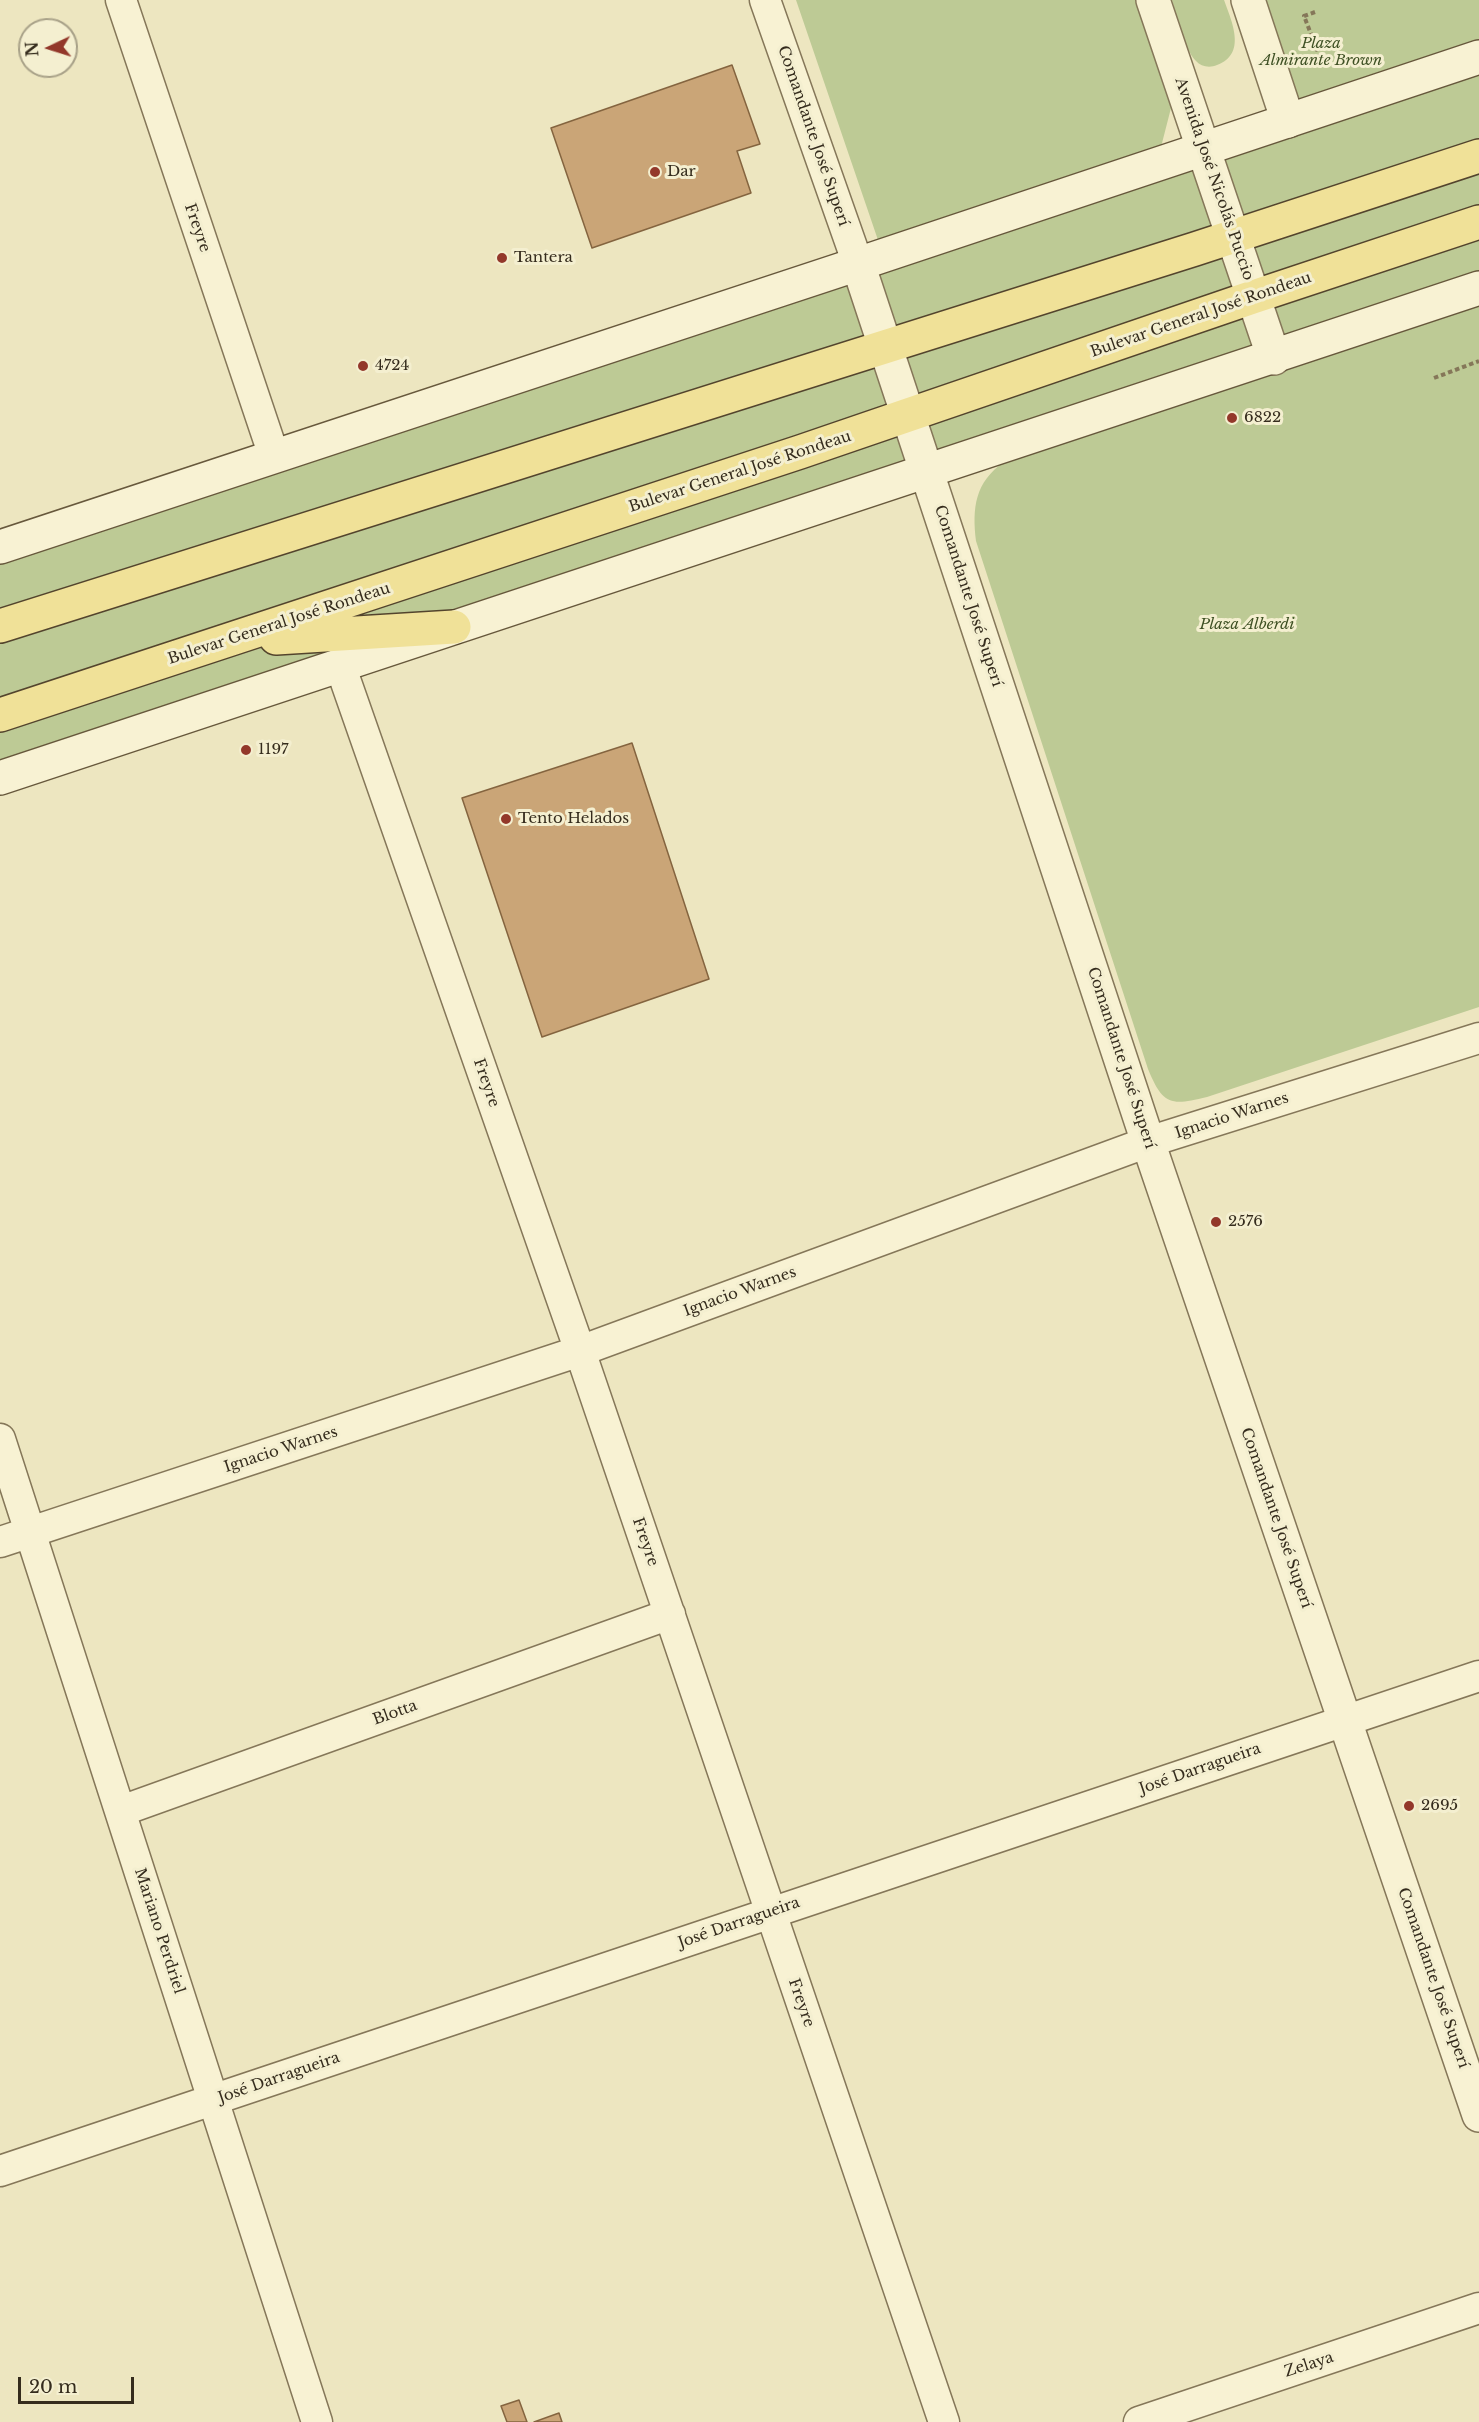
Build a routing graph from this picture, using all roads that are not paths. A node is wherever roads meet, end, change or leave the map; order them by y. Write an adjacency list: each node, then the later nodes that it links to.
1 (121, 0): 17 (street, Freyre)
2 (765, 0): 11 (street, Comandante José Superí)
3 (1153, 0): 7 (main road, Avenida José Nicolás Puccio)
4 (1248, 0): 6 (main road)
5 (1479, 57): 6 (main road)
6 (1288, 121): 7 (main road)
7 (1204, 150): 10 (main road, Avenida José Nicolás Puccio); 11 (main road)
8 (1479, 156): 10 (main road)
9 (1479, 222): 13 (main road, Bulevar General José Rondeau)
10 (1233, 237): 13 (main road, Avenida José Nicolás Puccio); 14 (main road)
11 (858, 264): 14 (main road, Comandante José Superí); 17 (main road)
12 (1479, 288): 15 (main road)
13 (1253, 297): 15 (main road, Avenida José Nicolás Puccio); 16 (main road, Bulevar General José Rondeau)
14 (885, 346): 16 (main road, Comandante José Superí); 20 (main road)
15 (1274, 358): 18 (main road)
16 (908, 416): 18 (main road, Comandante José Superí); 22 (main road, Bulevar General José Rondeau)
17 (274, 456): 19 (main road)
18 (926, 471): 21 (main road); 27 (main road, Comandante José Superí)
19 (0, 547)
20 (0, 626)
21 (454, 627): 22 (main road); 23 (main road)
22 (232, 640): 24 (main road, Bulevar General José Rondeau)
23 (340, 665): 25 (main road); 28 (street, Freyre)
24 (0, 715)
25 (0, 778)
26 (1479, 1038): 27 (street, Ignacio Warnes)
27 (1148, 1142): 28 (street, Ignacio Warnes); 34 (main road, Comandante José Superí)
28 (580, 1351): 30 (street, Ignacio Warnes); 32 (street, Freyre)
29 (0, 1439): 30 (street, Mariano Perdriel)
30 (31, 1532): 31 (street, Ignacio Warnes); 35 (street, Mariano Perdriel)
31 (0, 1542)
32 (669, 1614): 35 (street, Blotta); 36 (street, Freyre)
33 (1479, 1676): 34 (street, José Darragueira)
34 (1345, 1720): 36 (street, José Darragueira); 38 (main road, Comandante José Superí)
35 (121, 1811): 37 (street, Mariano Perdriel)
36 (771, 1913): 37 (street, José Darragueira); 42 (street, Freyre)
37 (213, 2099): 39 (street, José Darragueira); 41 (street, Mariano Perdriel)
38 (1479, 2115)
39 (0, 2171)
40 (1479, 2308): 43 (street, Zelaya)
41 (317, 2422)
42 (944, 2422)
43 (1139, 2422)

